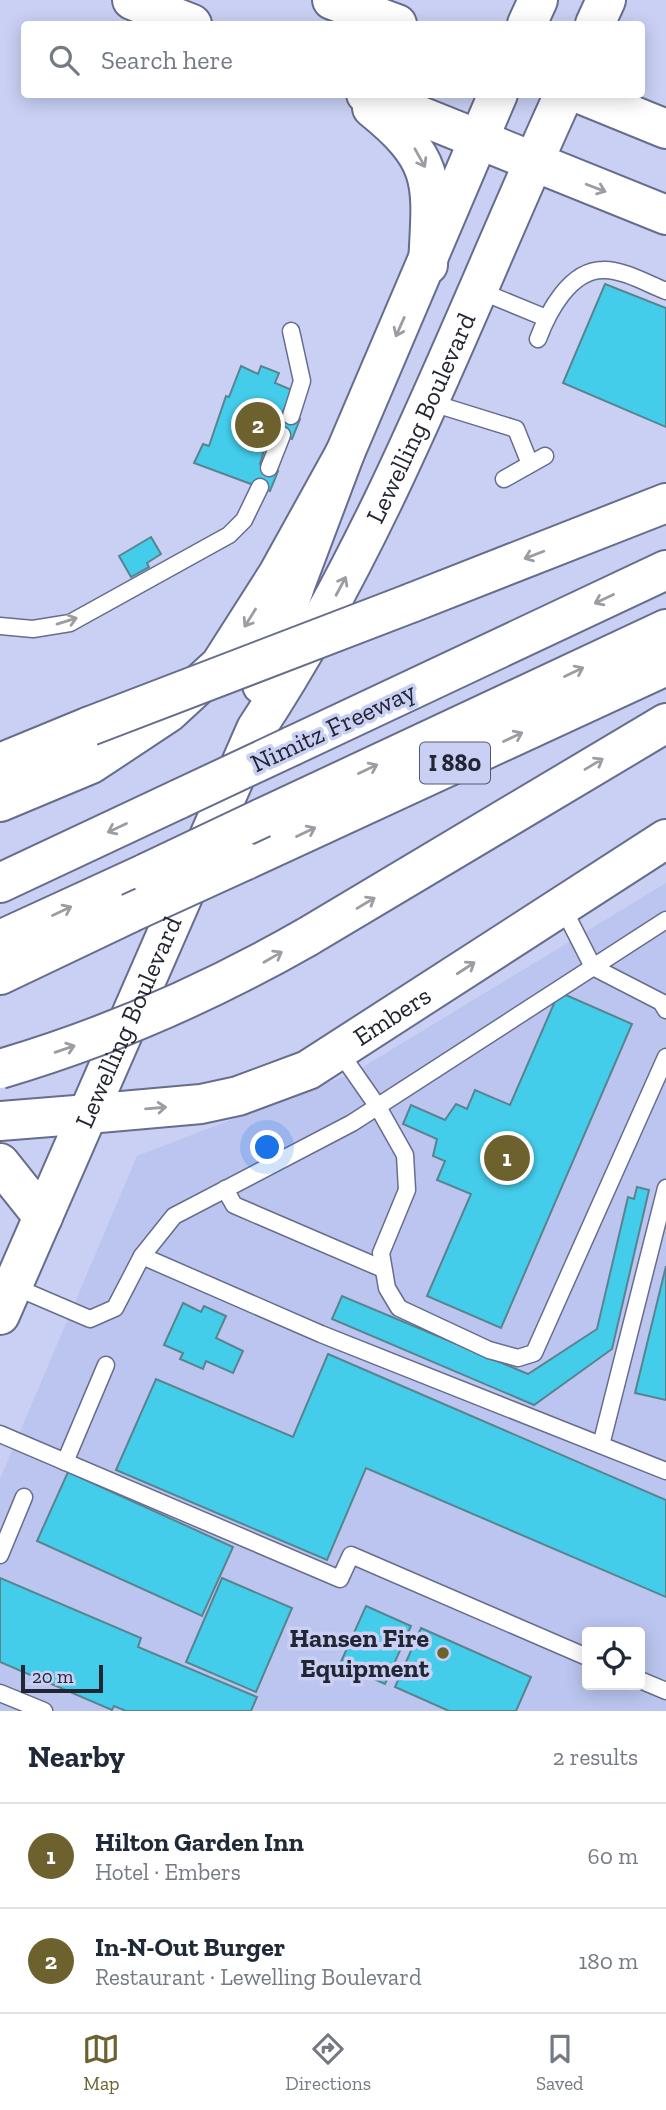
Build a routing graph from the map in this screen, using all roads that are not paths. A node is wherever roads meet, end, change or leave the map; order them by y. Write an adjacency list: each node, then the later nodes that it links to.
1 (132, 0): 5 (main road)
2 (332, 0): 6 (main road)
3 (538, 0): 7 (main road)
4 (606, 0): 8 (main road)
5 (184, 21)
6 (389, 21)
7 (528, 21)
8 (596, 21)
9 (359, 98): 18 (main road, one-way to 18)
10 (376, 98): 15 (main road)
11 (496, 98): 15 (main road, Lewelling Boulevard)
12 (562, 98): 16 (main road, Lewelling Boulevard)
13 (590, 98): 14 (main road)
14 (666, 129)
15 (479, 141): 16 (main road); 18 (main road, Lewelling Boulevard)
16 (533, 162): 17 (main road, one-way to 17); 19 (main road, Lewelling Boulevard)
17 (666, 215)
18 (428, 265): 27 (main road, Lewelling Boulevard, one-way to 27)
19 (478, 290): 21 (lane); 24 (main road, Lewelling Boulevard)
20 (666, 291): 21 (lane)
21 (546, 318): 23 (lane)
22 (291, 331): 25 (lane)
23 (538, 339)
24 (429, 402): 29 (lane); 37 (main road, Lewelling Boulevard, one-way to 24)
25 (291, 416)
26 (282, 435): 28 (lane)
27 (345, 453): 37 (main road, Lewelling Boulevard); 39 (main road, one-way to 39)
28 (269, 468)
29 (504, 479)
30 (260, 487): 33 (lane, one-way to 30)
31 (666, 503): 38 (main road, one-way to 38, bridge)
32 (666, 569): 41 (main road, Nimitz Freeway, one-way to 41, bridge)
33 (0, 626)
34 (666, 629): 44 (main road, I 880, one-way to 34, bridge)
35 (666, 666): 46 (main road, I 880, one-way to 35, bridge)
36 (666, 723): 50 (main road, one-way to 36, bridge)
37 (256, 729): 52 (main road, Lewelling Boulevard)
38 (0, 763)
39 (0, 802)
40 (666, 839): 42 (main road, Embers)
41 (0, 883)
42 (562, 906): 45 (lane); 48 (main road, Embers, one-way to 42)
43 (666, 920): 45 (lane)
44 (0, 940)
45 (593, 968): 47 (lane); 51 (lane)
46 (0, 975)
47 (666, 1010)
48 (338, 1050): 51 (lane); 52 (main road, Embers, one-way to 48)
49 (666, 1057): 59 (lane)
50 (0, 1069)
51 (378, 1107): 56 (lane); 59 (lane)
52 (88, 1114): 53 (main road, Embers); 57 (main road, Lewelling Boulevard)
53 (0, 1121)
54 (0, 1163): 57 (main road)
55 (666, 1188): 63 (lane)
56 (225, 1189): 58 (lane); 59 (lane)
57 (43, 1217): 60 (main road, Lewelling Boulevard)
58 (142, 1256): 60 (lane); 63 (lane)
59 (383, 1269)
60 (6, 1300)
61 (106, 1365): 64 (lane)
62 (0, 1434): 64 (lane)
63 (601, 1445): 65 (lane)
64 (65, 1462): 68 (lane)
65 (666, 1471)
66 (24, 1497): 67 (lane)
67 (0, 1555)
68 (582, 1655)
69 (645, 1682): 70 (lane)
70 (666, 1691)
71 (0, 1693): 72 (lane)
72 (44, 1711)

